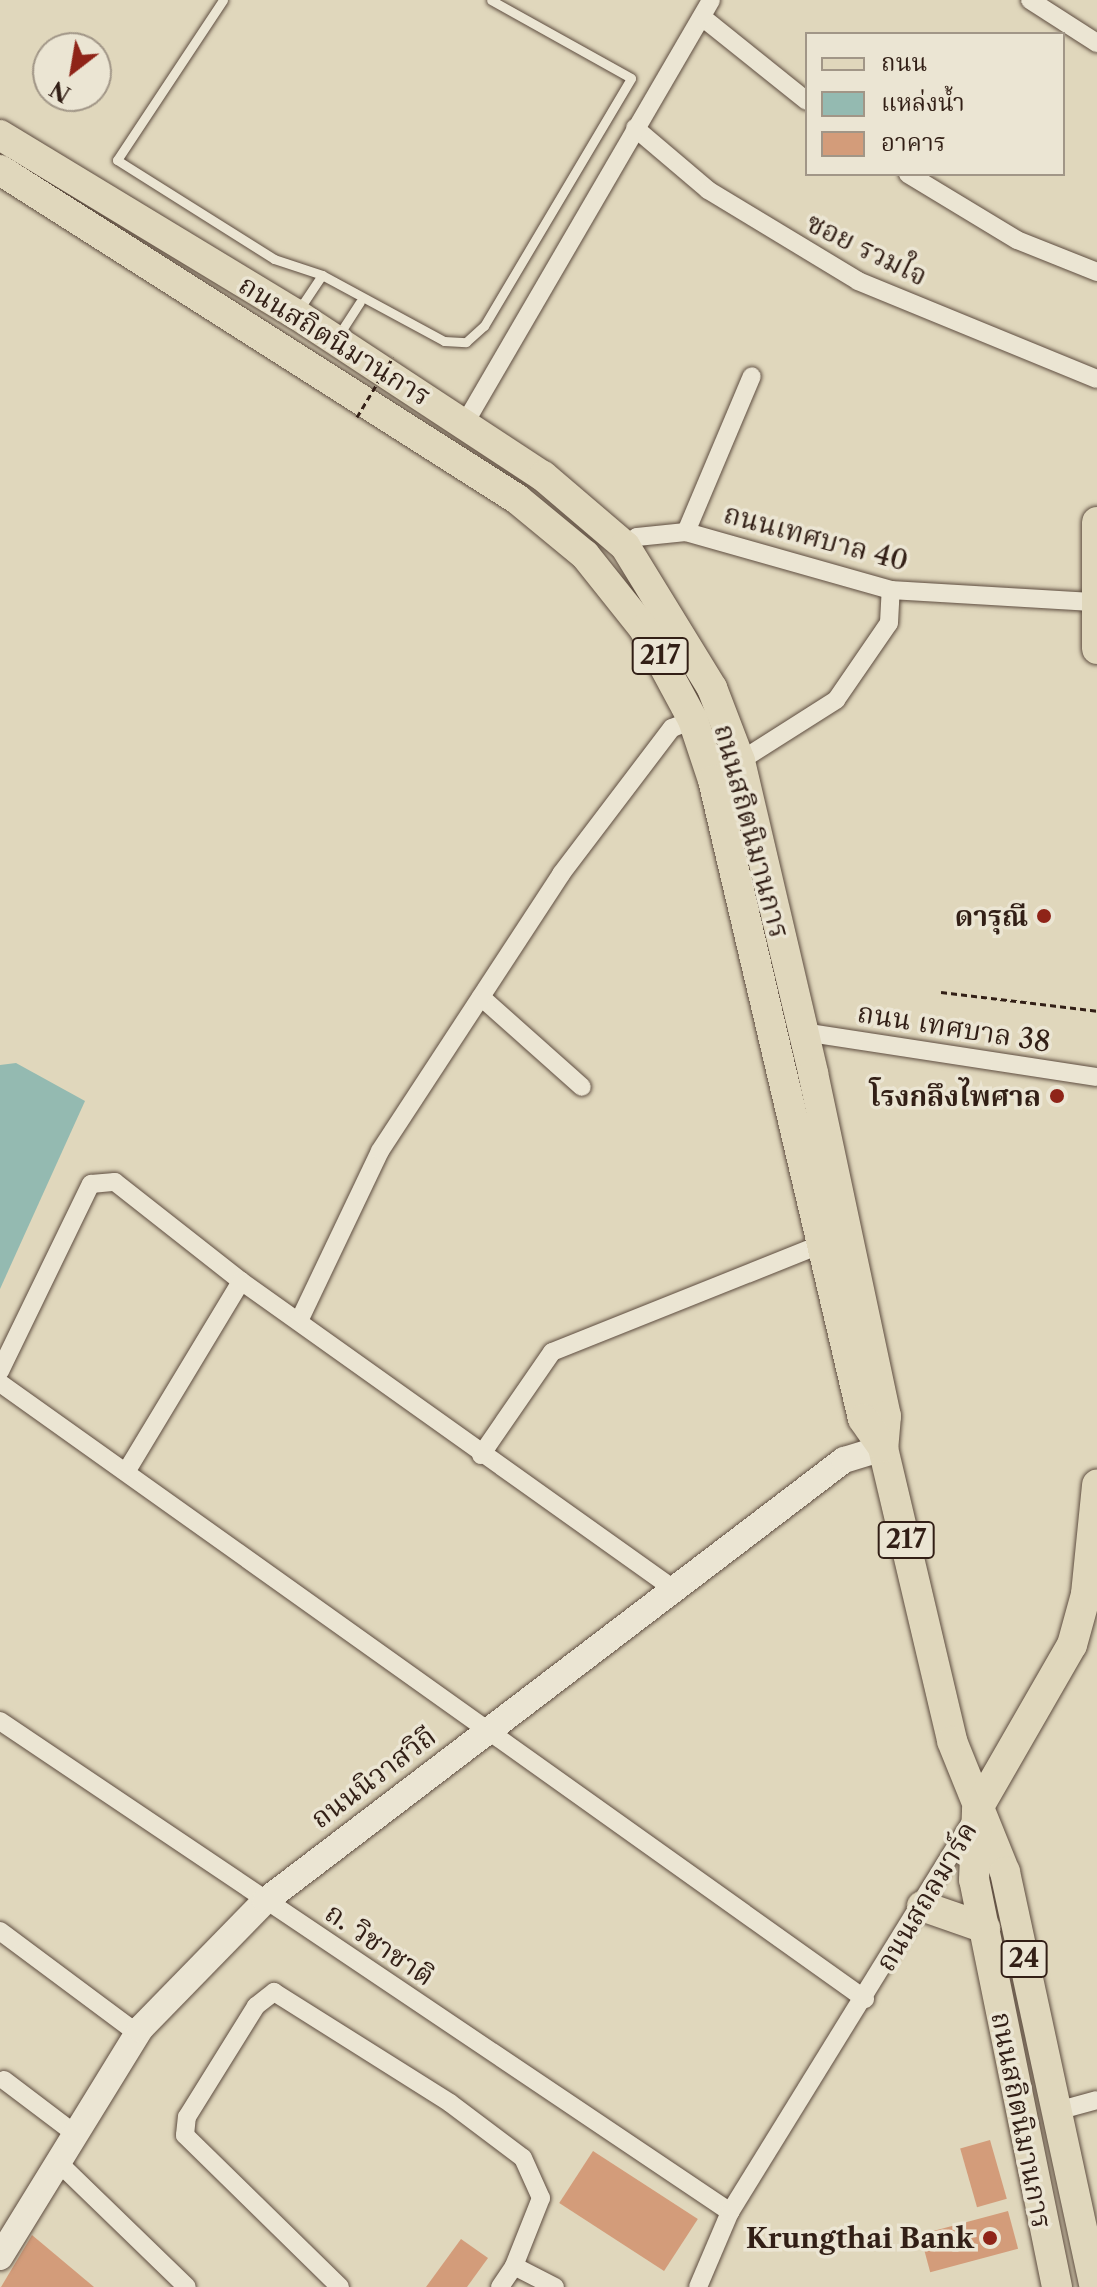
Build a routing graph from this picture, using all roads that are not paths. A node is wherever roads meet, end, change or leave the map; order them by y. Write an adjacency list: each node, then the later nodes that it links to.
1 (223, 0): 14 (lane)
2 (491, 0): 15 (lane)
3 (1030, 0): 5 (street)
4 (706, 8): 6 (street); 7 (street)
5 (1097, 43)
6 (805, 99)
7 (635, 128): 19 (street, ซอย รวมใจ); 20 (street)
8 (0, 135): 11 (main road, ถนนสถิตนิมานการ / 217)
9 (0, 170): 12 (main road, ถนนสถิตนิมานการ / 217)
10 (911, 176): 13 (street)
11 (166, 234): 12 (main road); 16 (main road, ถนนสถิตนิมานการ / 217)
12 (148, 263): 27 (main road, ถนนสถิตนิมานการ / 217)
13 (1097, 272)
14 (322, 275): 15 (lane); 16 (lane)
15 (360, 302): 17 (lane)
16 (296, 314): 17 (main road, ถนนสถิตนิมานการ / 217)
17 (336, 340): 20 (main road, ถนนสถิตนิมานการ / 217)
18 (752, 376): 22 (street)
19 (1097, 379)
20 (465, 423): 23 (main road, ถนนสถิตนิมานการ / 217)
21 (1097, 522): 25 (main road)
22 (686, 532): 23 (street, ถนนเทศบาล 40); 24 (street, ถนนเทศบาล 40)
23 (625, 546): 28 (main road, ถนนสถิตนิมานการ / 217)
24 (891, 590): 25 (street, ถนนเทศบาล 40); 28 (street)
25 (1092, 602): 26 (main road)
26 (1097, 649)
27 (693, 720): 29 (street); 33 (main road, ถนนสถิตนิมานการ / 217)
28 (740, 761): 30 (main road, ถนนสถิตนิมานการ / 217)
29 (481, 997): 32 (street); 35 (street)
30 (803, 1032): 31 (street, ถนน เทศบาล 38); 38 (main road, ถนนสถิตนิมานการ / 217)
31 (1097, 1077)
32 (582, 1087)
33 (820, 1245): 38 (main road, ถนนสถิตนิมานการ / 217); 39 (street)
34 (241, 1281): 35 (street); 36 (street); 40 (street)
35 (299, 1321): 39 (street)
36 (0, 1371)
37 (0, 1383): 40 (street)
38 (883, 1448): 42 (main road, ถนนนิวาสวิถี); 46 (main road, ถนนสถิตนิมานการ / 217)
39 (481, 1455): 42 (street)
40 (126, 1472): 45 (street)
41 (1097, 1485): 43 (main road, ถนนสถลมาร์ค / 24)
42 (675, 1590): 45 (main road, ถนนนิวาสวิถี)
43 (1092, 1595): 46 (main road, ถนนสถลมาร์ค / 24)
44 (0, 1721): 47 (street, ถ. วิชาชาติ)
45 (493, 1727): 47 (main road, ถนนนิวาสวิถี); 51 (street)
46 (977, 1810): 48 (street, ถนนสถลมาร์ค); 49 (main road, ถนนสถิตนิมานการ / 24); 55 (main road, ถนนสถิตนิมานการ / 24)
47 (265, 1901): 52 (main road, ถนนนิวาสวิถี); 59 (street, ถ. วิชาชาติ)
48 (922, 1906): 49 (main road); 51 (street, ถนนสถลมาร์ค)
49 (985, 1928): 56 (main road, ถนนสถิตนิมานการ / 24)
50 (0, 1931): 52 (street)
51 (865, 1999): 59 (street, ถนนสถลมาร์ค)
52 (138, 2034): 57 (main road, ถนนนิวาสวิถี)
53 (4, 2080): 57 (street)
54 (1097, 2100): 55 (street)
55 (1057, 2111): 56 (main road); 68 (main road, ถนนสถิตนิมานการ / 24)
56 (1021, 2120): 67 (main road, ถนนสถิตนิมานการ / 24)
57 (78, 2136): 58 (main road, ถนนนิวาสวิถี)
58 (61, 2165): 60 (main road, ถนนนิวาสวิถี); 62 (street)
59 (730, 2212): 66 (street, ถนนสถลมาร์ค)
60 (0, 2257)
61 (514, 2266): 63 (street); 64 (street); 65 (street)
62 (187, 2287)
63 (340, 2287)
64 (500, 2287)
65 (555, 2287)
66 (698, 2287)
67 (1057, 2287)
68 (1095, 2287)

